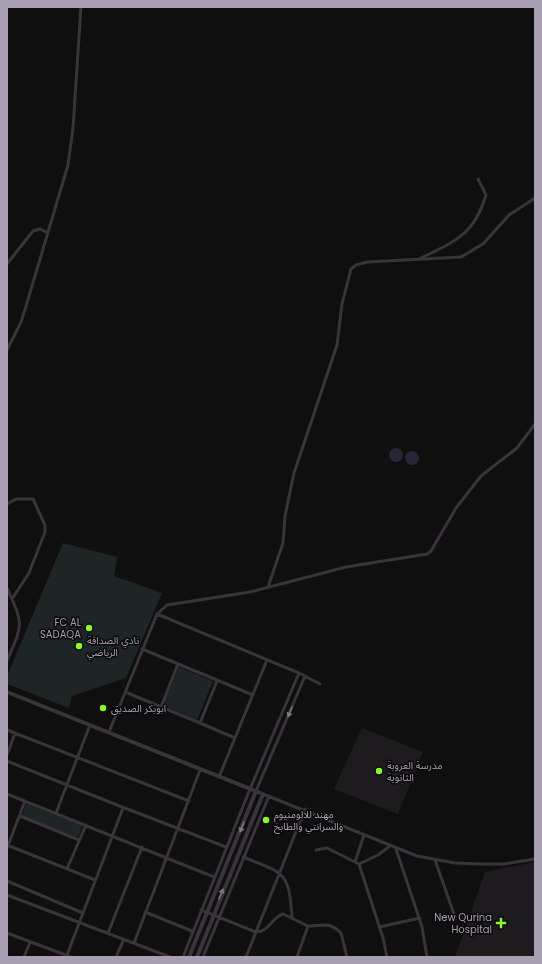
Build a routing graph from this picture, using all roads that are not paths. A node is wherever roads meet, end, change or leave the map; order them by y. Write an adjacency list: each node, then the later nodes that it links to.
1 (81, 7): 4 (street)
2 (478, 178): 5 (street)
3 (535, 198): 5 (street)
4 (48, 233): 6 (street); 7 (street)
5 (420, 259): 10 (street)
6 (7, 264)
7 (7, 350)
8 (535, 424): 10 (street)
9 (7, 504): 12 (street)
10 (268, 587): 13 (street)
11 (7, 588): 12 (street)
12 (12, 599): 16 (street)
13 (157, 614): 14 (street); 15 (street)
14 (142, 649): 17 (street); 23 (street)
15 (267, 660): 18 (street); 24 (street)
16 (7, 661)
17 (178, 664): 20 (street); 25 (street)
18 (299, 673): 19 (street); 38 (street)
19 (305, 676): 21 (street); 39 (street, one-way to 39)
20 (217, 681): 24 (street); 26 (street)
21 (320, 684)
22 (7, 692): 27 (street)
23 (125, 692): 25 (street); 29 (street)
24 (252, 695): 31 (street)
25 (160, 707): 26 (street)
26 (200, 723): 31 (street)
27 (90, 725): 29 (street); 33 (street)
28 (7, 730): 30 (street)
29 (109, 732): 35 (street)
30 (15, 733): 32 (street); 33 (street)
31 (235, 738): 36 (street)
32 (7, 755)
33 (77, 757): 37 (street); 44 (street)
34 (7, 761): 37 (street)
35 (200, 770): 36 (street); 44 (street)
36 (219, 777): 38 (street)
37 (67, 784): 45 (street); 47 (street)
38 (250, 789): 39 (street); 57 (street)
39 (256, 791): 41 (street); 75 (street, one-way to 75)
40 (7, 794): 43 (street)
41 (263, 794): 42 (street); 76 (street, one-way to 41)
42 (269, 796): 46 (street); 61 (street)
43 (25, 801): 47 (street); 48 (street)
44 (189, 801): 50 (street)
45 (124, 808): 50 (street); 52 (street)
46 (305, 809): 51 (street); 67 (street)
47 (56, 813): 49 (street)
48 (20, 816): 53 (street); 54 (street)
49 (86, 825): 52 (street); 53 (street)
50 (178, 828): 57 (street); 60 (street)
51 (364, 835): 55 (street); 64 (street)
52 (112, 836): 56 (street); 69 (street)
53 (79, 840): 66 (street)
54 (7, 846): 66 (street)
55 (390, 846): 58 (street); 65 (street)
56 (142, 847): 60 (street); 87 (street)
57 (226, 847): 68 (street)
58 (396, 848): 63 (street); 80 (street)
59 (316, 850): 64 (street)
60 (167, 857): 68 (street); 74 (street)
61 (244, 857): 67 (street); 77 (street)
62 (535, 859): 63 (street)
63 (435, 860): 78 (street)
64 (355, 862): 65 (street)
65 (359, 864): 83 (street)
66 (67, 869): 69 (street)
67 (279, 872): 79 (street); 85 (street)
68 (214, 877): 72 (street)
69 (95, 880): 73 (street)
70 (7, 881): 73 (street)
71 (7, 895): 81 (street)
72 (201, 910): 75 (street); 84 (street)
73 (83, 912): 81 (street)
74 (146, 912): 84 (street); 90 (street)
75 (207, 912): 76 (street); 97 (street)
76 (213, 915): 77 (street); 98 (street)
77 (218, 917): 85 (street); 99 (street)
78 (455, 917)
79 (292, 918): 82 (street); 85 (street)
80 (420, 918): 83 (street); 104 (street)
81 (79, 923): 87 (street); 91 (street)
82 (308, 926): 101 (street); 102 (street)
83 (379, 927): 103 (street)
84 (192, 931): 96 (street)
85 (256, 932): 100 (street)
86 (7, 933): 89 (street)
87 (108, 933): 88 (street)
88 (124, 939): 90 (street); 94 (street)
89 (30, 942): 91 (street); 92 (street)
90 (134, 943): 95 (street)
91 (67, 955): 93 (street)
92 (24, 957)
93 (71, 957)
94 (116, 957)
95 (170, 957)
96 (183, 957)
97 (189, 957)
98 (197, 957)
99 (203, 957)
100 (246, 957)
101 (297, 957)
102 (347, 957)
103 (387, 957)
104 (427, 957)

